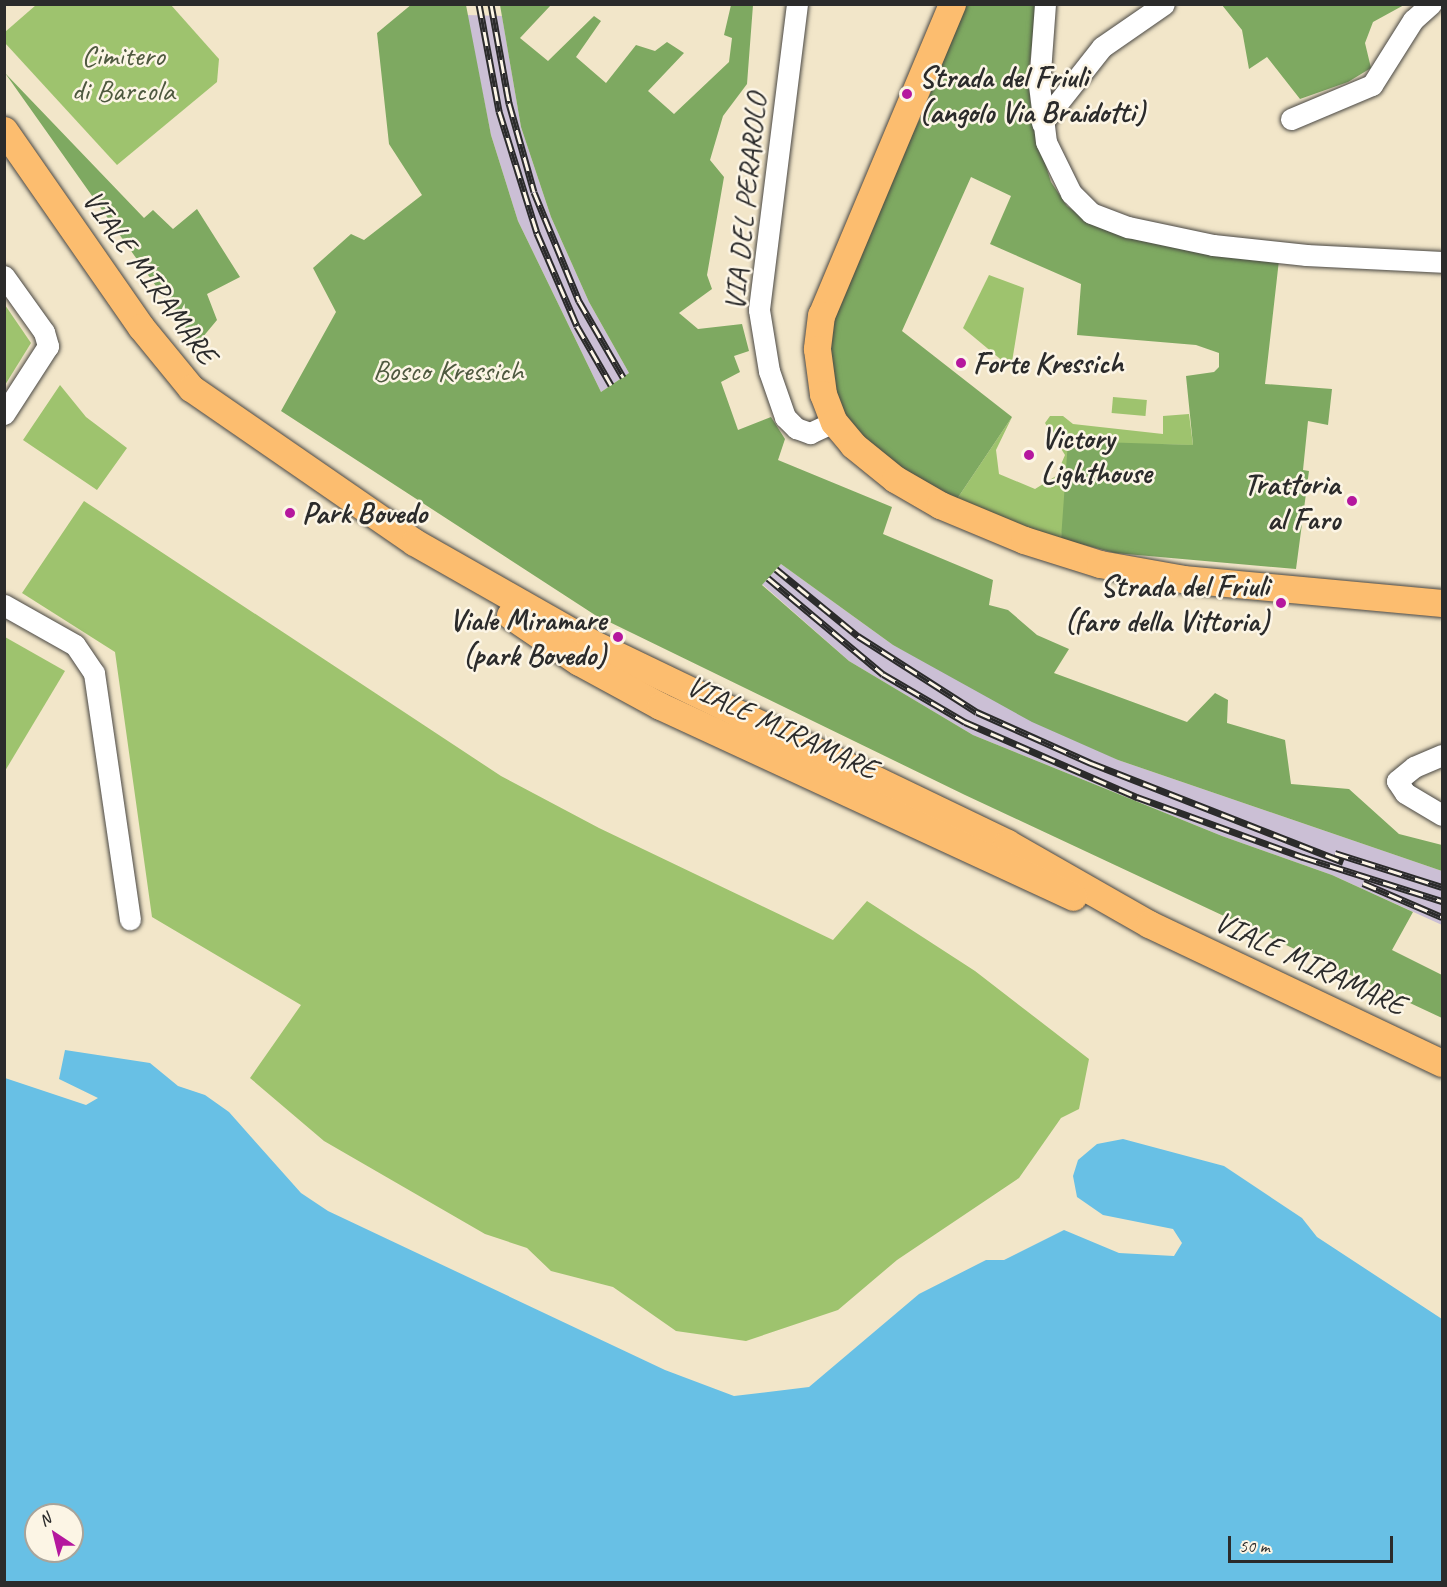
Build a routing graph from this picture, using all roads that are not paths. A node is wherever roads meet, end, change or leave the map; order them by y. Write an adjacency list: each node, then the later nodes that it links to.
1 (797, 4): 12 (street, VIA DEL PERAROLO)
2 (952, 4): 12 (main road)
3 (1045, 4): 7 (street)
4 (1164, 4): 7 (street)
5 (1431, 4): 6 (street)
6 (1291, 119)
7 (1042, 123): 9 (street)
8 (4, 130): 18 (main road, VIALE MIRAMARE)
9 (1443, 262)
10 (4, 276): 11 (street)
11 (4, 414)
12 (834, 422): 13 (main road)
13 (1443, 603)
14 (4, 605): 17 (street)
15 (1443, 755): 16 (street)
16 (1443, 815)
17 (130, 919)
18 (1443, 1063)

